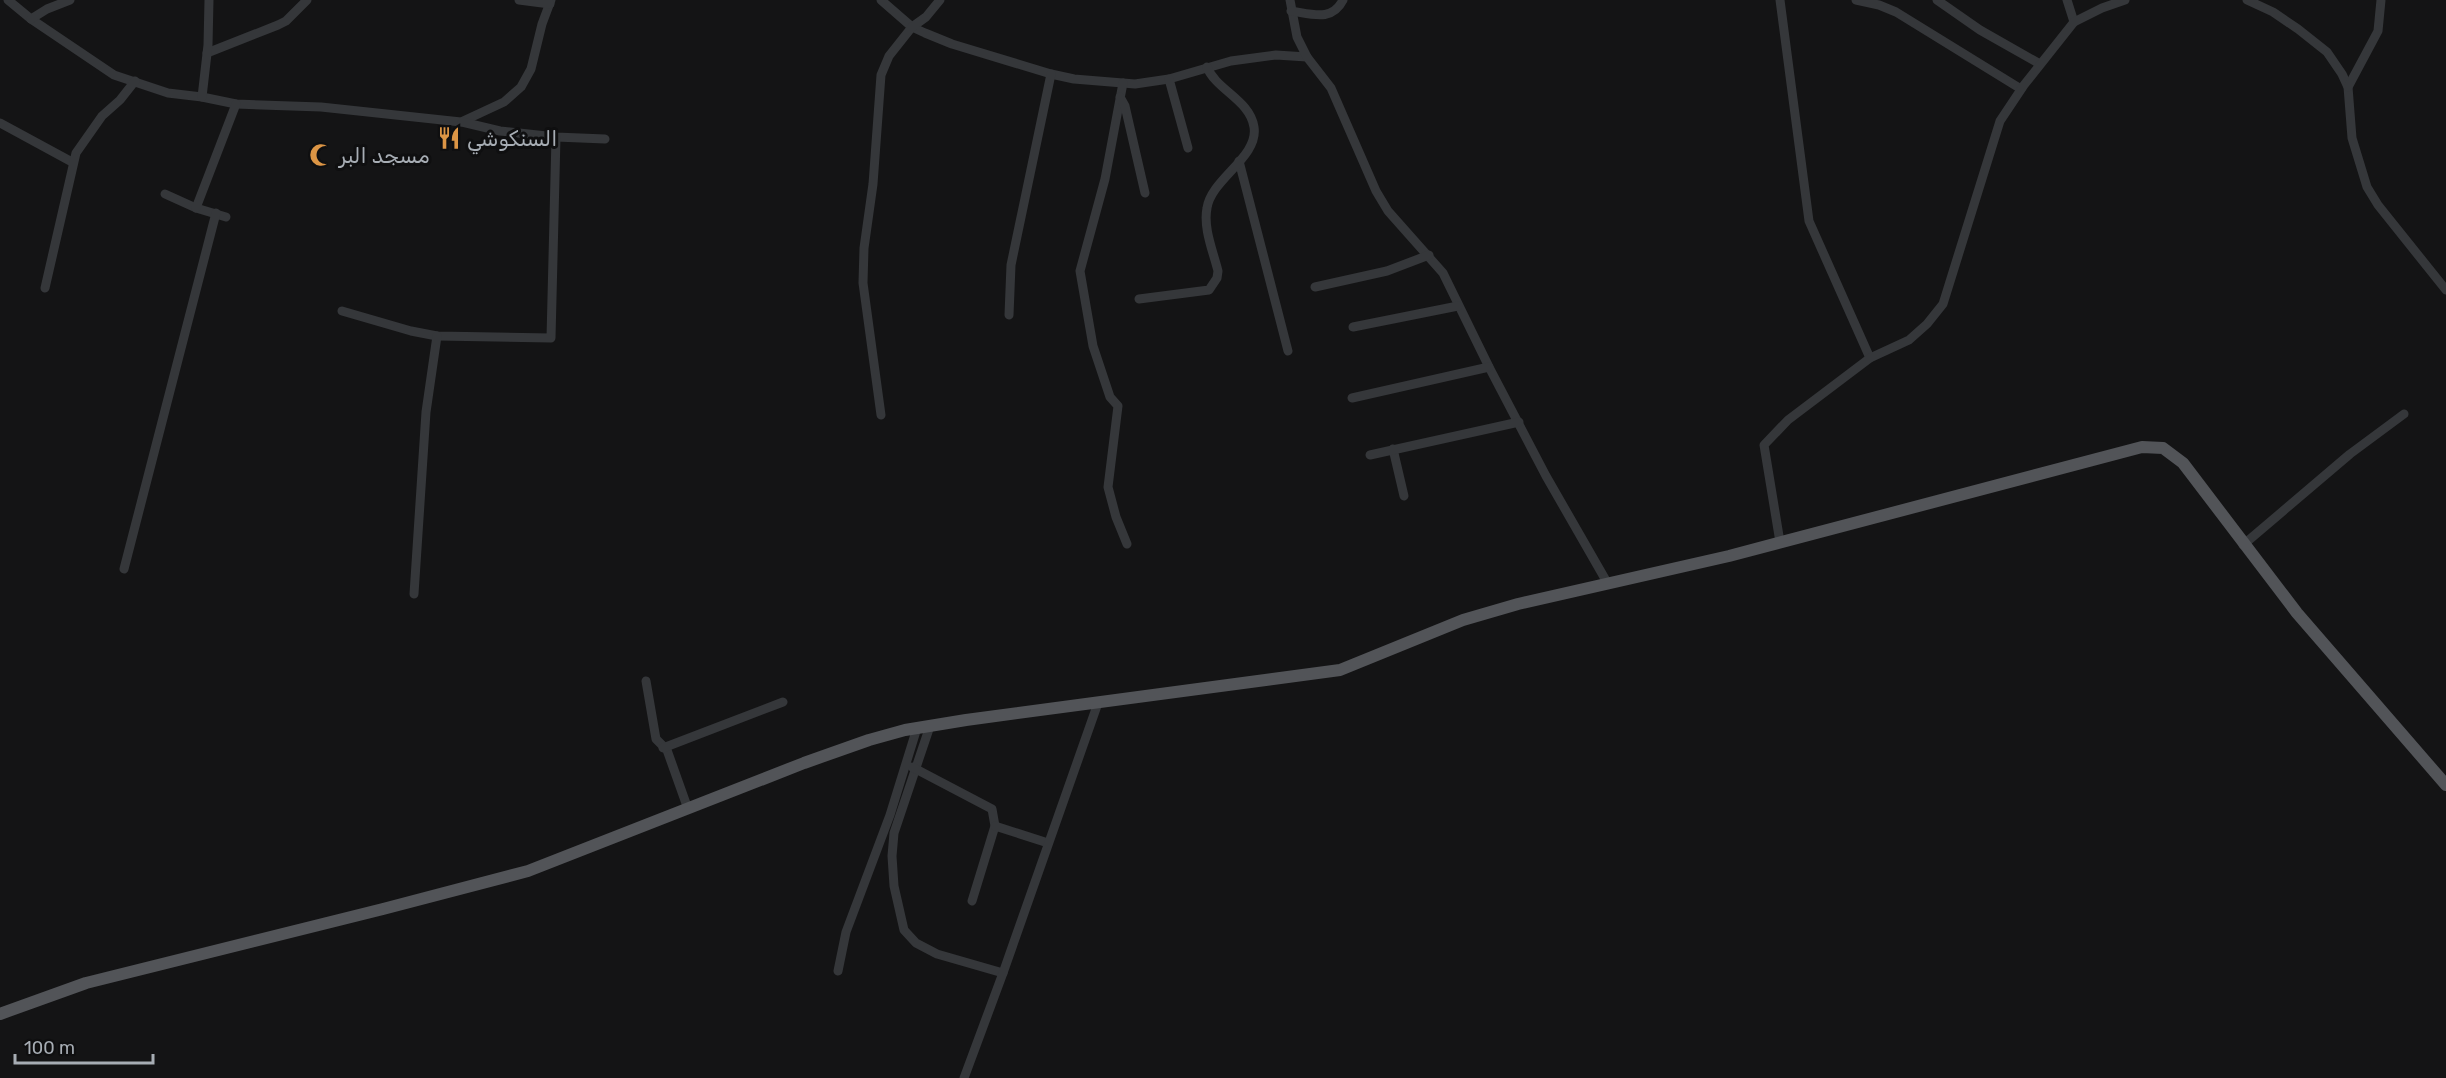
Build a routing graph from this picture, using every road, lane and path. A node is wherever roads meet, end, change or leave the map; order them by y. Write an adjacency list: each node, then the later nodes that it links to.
1 (8, 0): 19 (street)
2 (70, 0): 19 (street)
3 (209, 0): 22 (street)
4 (307, 0): 22 (street)
5 (519, 0): 17 (street)
6 (881, 0): 21 (street)
7 (940, 0): 21 (street)
8 (1290, 0): 18 (street)
9 (1343, 0): 18 (street)
10 (1780, 0): 58 (street)
11 (1856, 0): 31 (street)
12 (1937, 0): 24 (street)
13 (2067, 0): 20 (street)
14 (2126, 0): 20 (street)
15 (2247, 0): 30 (street)
16 (2381, 0): 30 (street)
17 (551, 2): 35 (street)
18 (1291, 11): 23 (street)
19 (31, 19): 28 (street)
20 (2074, 22): 24 (street)
21 (912, 27): 26 (street); 62 (street)
22 (207, 53): 33 (street)
23 (1307, 57): 25 (street); 47 (street)
24 (2040, 64): 31 (street)
25 (1207, 67): 27 (street); 40 (street)
26 (1051, 74): 29 (street); 54 (street)
27 (1169, 79): 29 (street); 39 (street)
28 (135, 81): 33 (street); 41 (street)
29 (1124, 83): 32 (street)
30 (2348, 87): 50 (street)
31 (2021, 89): 58 (street)
32 (1120, 96): 42 (street); 68 (street)
33 (202, 97): 34 (street)
34 (236, 104): 35 (street); 44 (street)
35 (461, 122): 37 (street)
36 (0, 123): 41 (street)
37 (556, 137): 38 (street); 56 (street)
38 (605, 140)
39 (1188, 148)
40 (1239, 161): 51 (street); 57 (street)
41 (72, 162): 49 (street)
42 (1145, 193)
43 (165, 194): 44 (street)
44 (196, 208): 45 (street)
45 (216, 213): 46 (street); 70 (street)
46 (226, 217)
47 (1429, 255): 48 (street); 52 (street)
48 (1315, 287)
49 (45, 288)
50 (2446, 290)
51 (1139, 298)
52 (1458, 306): 55 (street); 59 (street)
53 (342, 311): 56 (street)
54 (1009, 315)
55 (1353, 327)
56 (437, 336): 72 (street)
57 (1288, 351)
58 (1870, 358): 67 (street)
59 (1489, 367): 60 (street); 63 (street)
60 (1352, 398)
61 (2404, 414): 69 (street)
62 (881, 415)
63 (1519, 422): 64 (street); 71 (street)
64 (1393, 449): 65 (street); 66 (street)
65 (1370, 455)
66 (1404, 496)
67 (1780, 542): 69 (main road); 71 (main road)
68 (1127, 544)
69 (2243, 545): 81 (main road)
70 (124, 569)
71 (1608, 584): 75 (main road)
72 (414, 594)
73 (646, 681): 78 (street)
74 (783, 702): 78 (street)
75 (1098, 703): 76 (main road); 84 (street)
76 (930, 726): 77 (main road); 80 (street)
77 (917, 728): 79 (street); 82 (main road)
78 (663, 748): 82 (street)
79 (906, 763): 80 (street); 86 (street)
80 (916, 771): 83 (street); 87 (street)
81 (2446, 785)
82 (688, 808): 88 (main road)
83 (995, 826): 84 (street); 85 (street)
84 (1048, 843): 87 (street)
85 (972, 901)
86 (838, 971)
87 (1003, 973): 89 (street)
88 (0, 1014)
89 (963, 1078)

